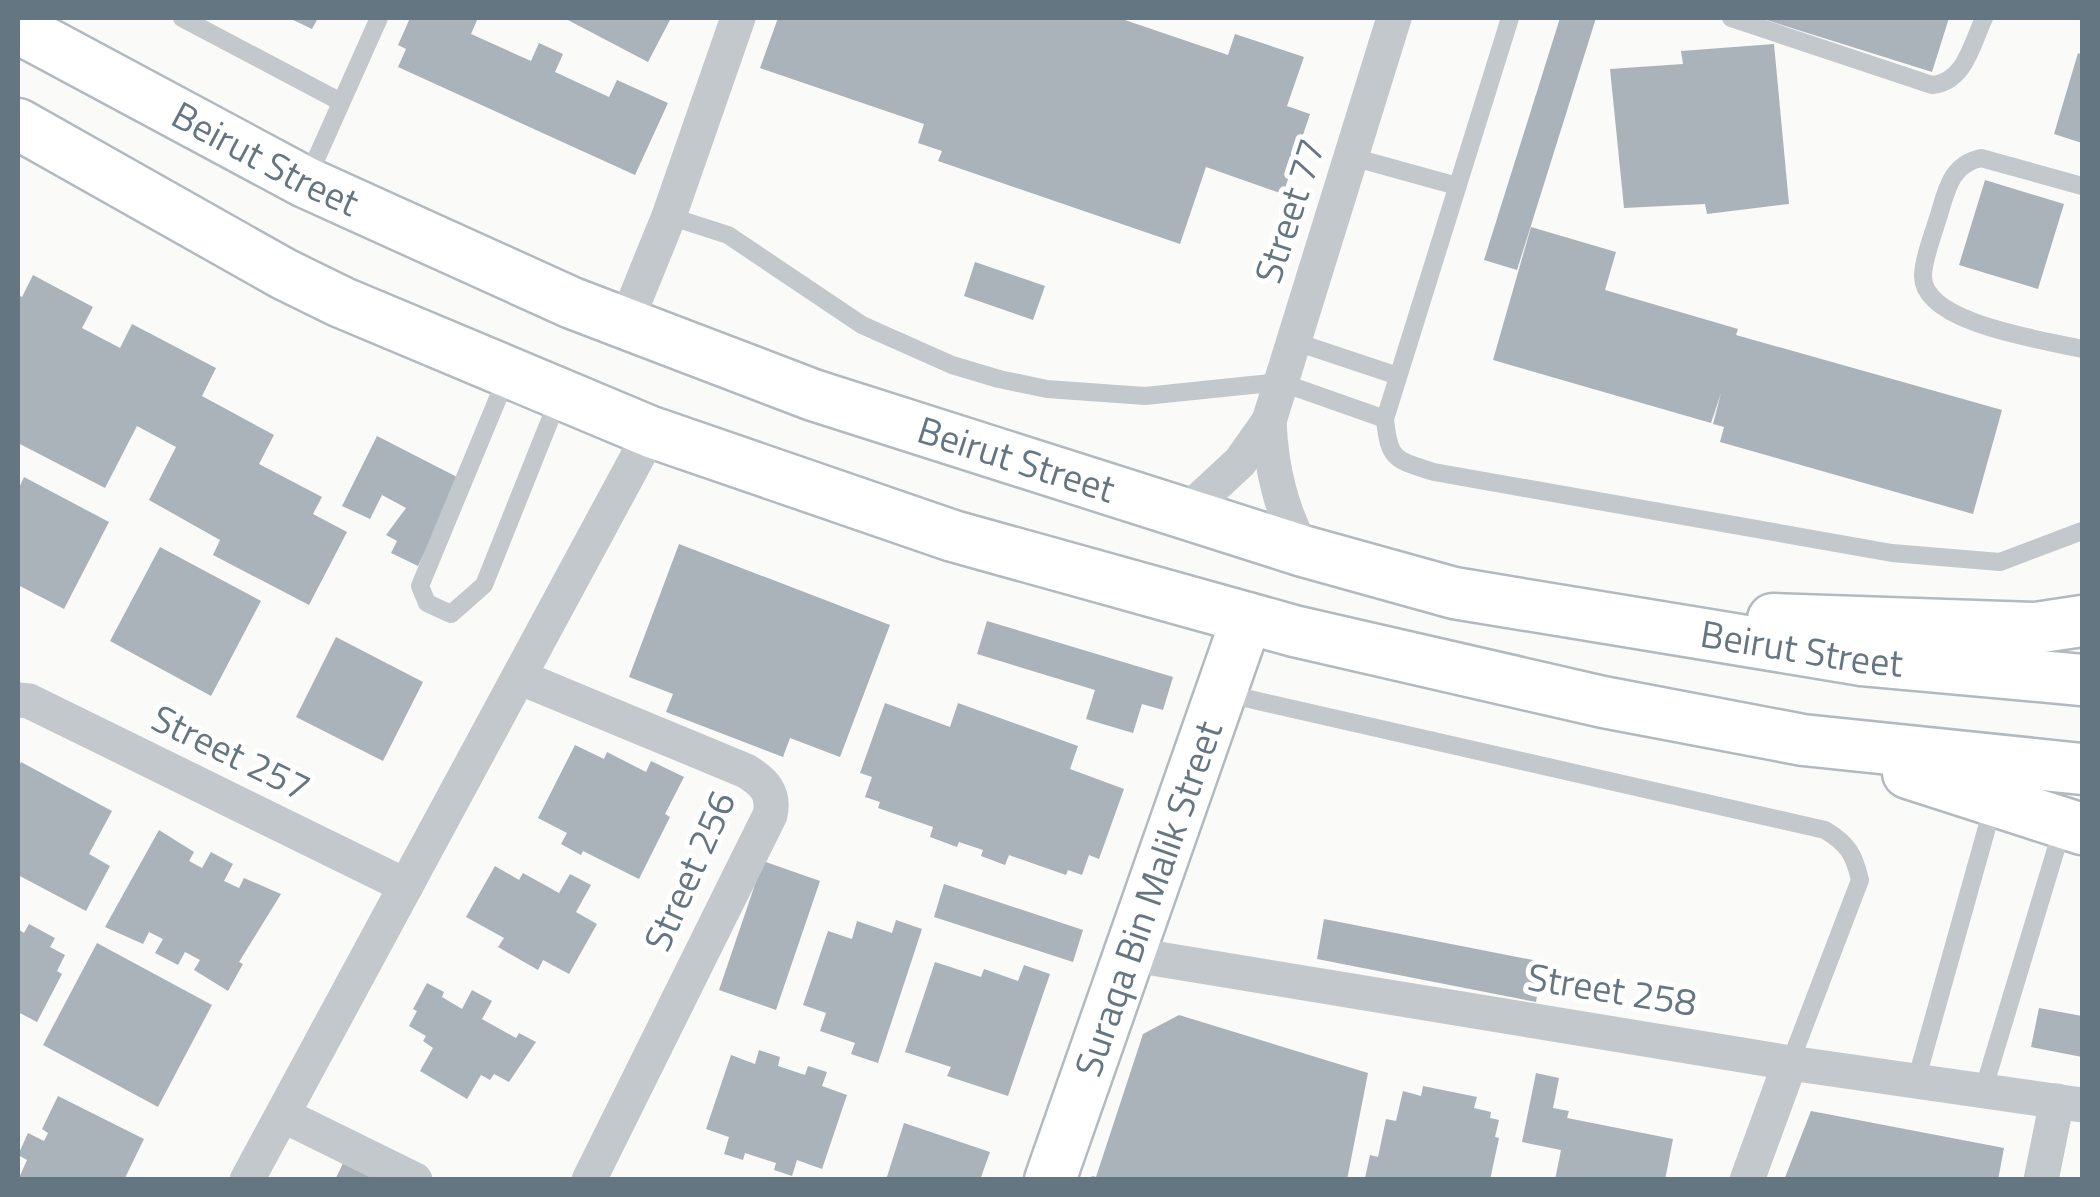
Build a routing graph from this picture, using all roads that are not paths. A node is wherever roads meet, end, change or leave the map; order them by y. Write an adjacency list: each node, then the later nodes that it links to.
1 (39, 18): 9 (street)
2 (182, 18): 10 (lane)
3 (379, 18): 10 (lane)
4 (738, 18): 16 (street)
5 (1510, 18): 14 (lane)
6 (1731, 18): 7 (lane)
7 (1984, 18)
8 (1387, 20): 12 (street, Street 77)
9 (18, 25): 13 (main road, Beirut Street)
10 (342, 102): 13 (lane)
11 (18, 124): 20 (main road)
12 (1352, 157): 14 (lane); 18 (street, Street 77)
13 (305, 182): 17 (main road, Beirut Street)
14 (1457, 186): 21 (lane)
15 (2082, 186): 19 (lane)
16 (669, 216): 17 (street); 22 (lane)
17 (626, 322): 27 (main road, Beirut Street)
18 (1293, 341): 21 (lane); 22 (street, Street 77)
19 (2082, 349)
20 (508, 373): 23 (main road); 23 (lane)
21 (1398, 376): 24 (lane)
22 (1280, 382): 24 (lane); 25 (street, Street 77)
23 (560, 394): 26 (main road)
24 (1386, 419): 28 (lane)
25 (1269, 421): 27 (street, Street 77); 29 (street, Street 77)
26 (651, 432): 31 (main road); 33 (street)
27 (1185, 514): 29 (main road, Beirut Street)
28 (2082, 532)
29 (1303, 551): 30 (main road, Beirut Street)
30 (1562, 610): 32 (main road); 34 (main road, Beirut Street)
31 (1247, 618): 35 (main road, Suraqa Bin Malik Street); 37 (main road)
32 (2082, 621)
33 (519, 678): 41 (street); 50 (street, Street 256)
34 (2082, 680)
35 (1223, 692): 42 (main road, Suraqa Bin Malik Street); 43 (lane)
36 (18, 700): 41 (street, Street 257)
37 (1802, 740): 38 (main road); 39 (main road)
38 (2082, 770)
39 (1994, 800): 40 (main road); 44 (lane)
40 (2073, 825): 45 (lane)
41 (406, 886): 47 (street)
42 (1128, 954): 43 (street, Street 258); 51 (main road, Suraqa Bin Malik Street)
43 (1790, 1063): 44 (street, Street 258); 52 (street)
44 (1916, 1081): 45 (street, Street 258)
45 (1983, 1091): 46 (street, Street 258)
46 (2070, 1104): 53 (street)
47 (282, 1115): 48 (street); 49 (street)
48 (248, 1180)
49 (415, 1180)
50 (590, 1180)
51 (1050, 1180)
52 (1746, 1180)
53 (2041, 1180)

